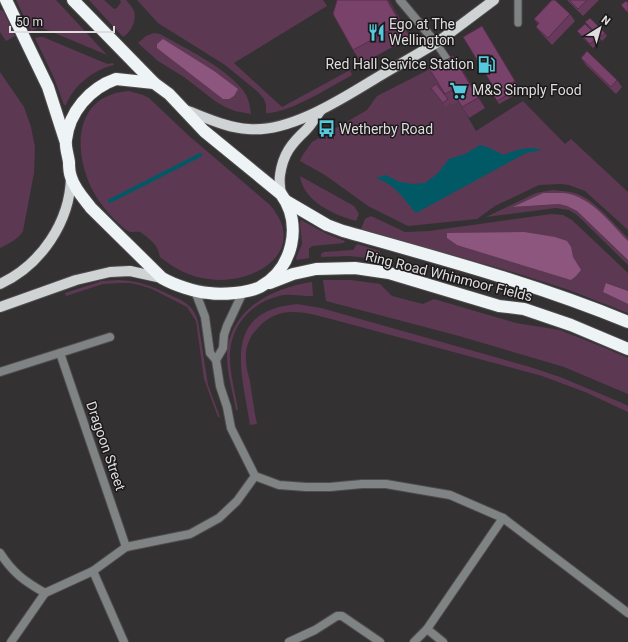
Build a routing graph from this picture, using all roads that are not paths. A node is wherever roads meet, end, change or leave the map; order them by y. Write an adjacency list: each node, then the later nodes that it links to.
1 (6, 0): 12 (highway)
2 (72, 0): 9 (highway, Ring Road Whinmoor Fields)
3 (400, 0): 7 (street)
4 (494, 0): 7 (main road)
5 (518, 0): 6 (lane)
6 (518, 23)
7 (436, 42): 8 (lane); 11 (main road)
8 (458, 64)
9 (154, 83): 10 (highway, Ring Road Whinmoor Fields); 12 (highway)
10 (185, 110): 11 (main road); 14 (highway, Ring Road Whinmoor Fields)
11 (321, 110): 14 (main road)
12 (65, 142): 13 (highway)
13 (71, 177): 15 (highway); 16 (main road)
14 (284, 197): 17 (highway); 21 (highway, Ring Road Whinmoor Fields)
15 (162, 278): 18 (highway, Ring Road Whinmoor Fields); 20 (main road)
16 (0, 284)
17 (260, 288): 19 (highway, Ring Road Whinmoor Fields); 23 (highway, Ring Road Whinmoor Fields)
18 (195, 291): 19 (highway, Ring Road Whinmoor Fields); 25 (street)
19 (243, 292): 25 (street)
20 (0, 307)
21 (628, 322)
22 (110, 337): 24 (street)
23 (628, 349)
24 (60, 353): 26 (street); 29 (street, Dragoon Street)
25 (216, 360): 27 (street)
26 (0, 372)
27 (255, 476): 28 (street); 29 (street)
28 (503, 518): 33 (street); 34 (street)
29 (126, 547): 31 (street)
30 (0, 553): 32 (street)
31 (93, 571): 32 (street); 36 (street)
32 (45, 593): 35 (street)
33 (628, 613)
34 (427, 629): 39 (street); 40 (street)
35 (11, 642)
36 (124, 642)
37 (289, 642): 38 (street)
38 (380, 642)
39 (414, 642)
40 (443, 642)

